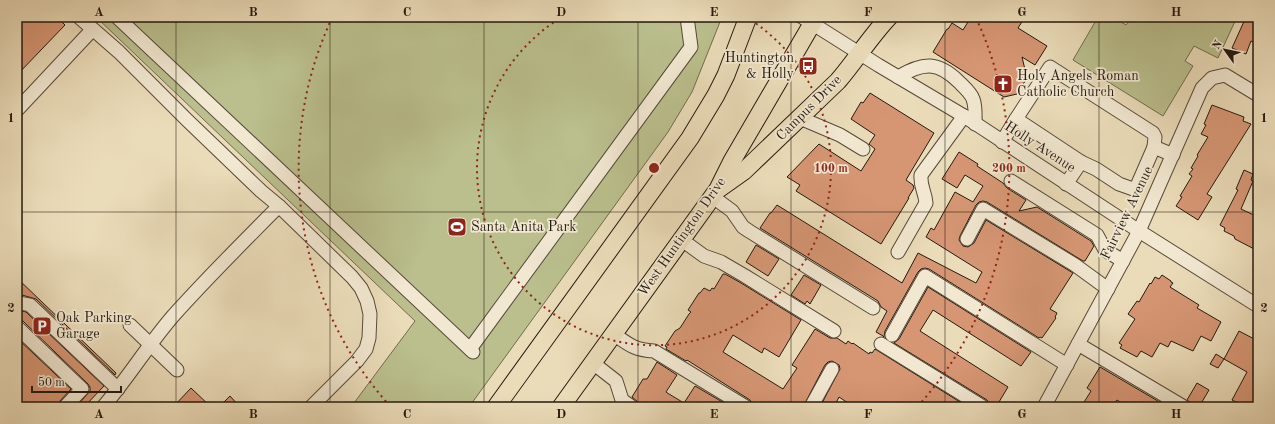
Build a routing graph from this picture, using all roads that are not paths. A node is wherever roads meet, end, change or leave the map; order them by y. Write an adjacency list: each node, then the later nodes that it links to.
1 (79, 17): 7 (street)
2 (117, 17): 3 (street)
3 (687, 17)
4 (748, 17): 52 (main road)
5 (889, 17): 8 (main road, Campus Drive)
6 (810, 19): 8 (street, Holly Avenue); 25 (main road, West Huntington Drive)
7 (92, 30): 11 (street); 26 (street)
8 (860, 54): 9 (street, Holly Avenue); 13 (main road, Campus Drive)
9 (898, 77): 12 (street, Holly Avenue); 15 (street)
10 (1258, 94): 19 (street, Fairview Avenue)
11 (17, 110)
12 (964, 116): 15 (street, Holly Avenue); 30 (street)
13 (800, 118): 18 (street); 25 (main road, Campus Drive)
14 (1016, 119): 16 (street); 17 (street); 20 (street)
15 (975, 124): 16 (street, Holly Avenue)
16 (1002, 142): 24 (street, Holly Avenue)
17 (1154, 146): 19 (street); 21 (street)
18 (863, 149)
19 (1173, 154): 23 (street, Fairview Avenue)
20 (1081, 162): 21 (street); 24 (street)
21 (1142, 173): 23 (street)
22 (1011, 181): 31 (street)
23 (1161, 182): 27 (street, Fairview Avenue)
24 (1066, 184): 27 (street, Holly Avenue)
25 (715, 193): 29 (main road, West Huntington Drive); 35 (street)
26 (279, 206): 41 (street); 51 (street)
27 (1139, 232): 31 (street, Fairview Avenue); 34 (street, Holly Avenue)
28 (967, 239): 32 (street)
29 (682, 240): 38 (street); 39 (main road, West Huntington Drive)
30 (898, 252)
31 (1123, 261): 32 (street, Fairview Avenue)
32 (1108, 289): 43 (street, Fairview Avenue)
33 (17, 305): 48 (street)
34 (1258, 306)
35 (873, 308)
36 (130, 325): 41 (street)
37 (17, 327): 49 (street)
38 (834, 331)
39 (614, 334): 44 (main road, West Huntington Drive); 55 (street)
40 (892, 335): 45 (street)
41 (149, 344): 47 (street); 48 (street)
42 (881, 344): 57 (street)
43 (1078, 344): 45 (street, Fairview Avenue); 59 (street)
44 (593, 363): 53 (main road, West Huntington Drive); 54 (street)
45 (1067, 365): 58 (street, Fairview Avenue)
46 (832, 369): 56 (street)
47 (177, 370)
48 (118, 390): 50 (street)
49 (65, 407)
50 (103, 407)
51 (311, 407)
52 (496, 407)
53 (561, 407)
54 (632, 407)
55 (746, 407)
56 (811, 407)
57 (983, 407)
58 (1044, 407)
59 (1184, 407)

